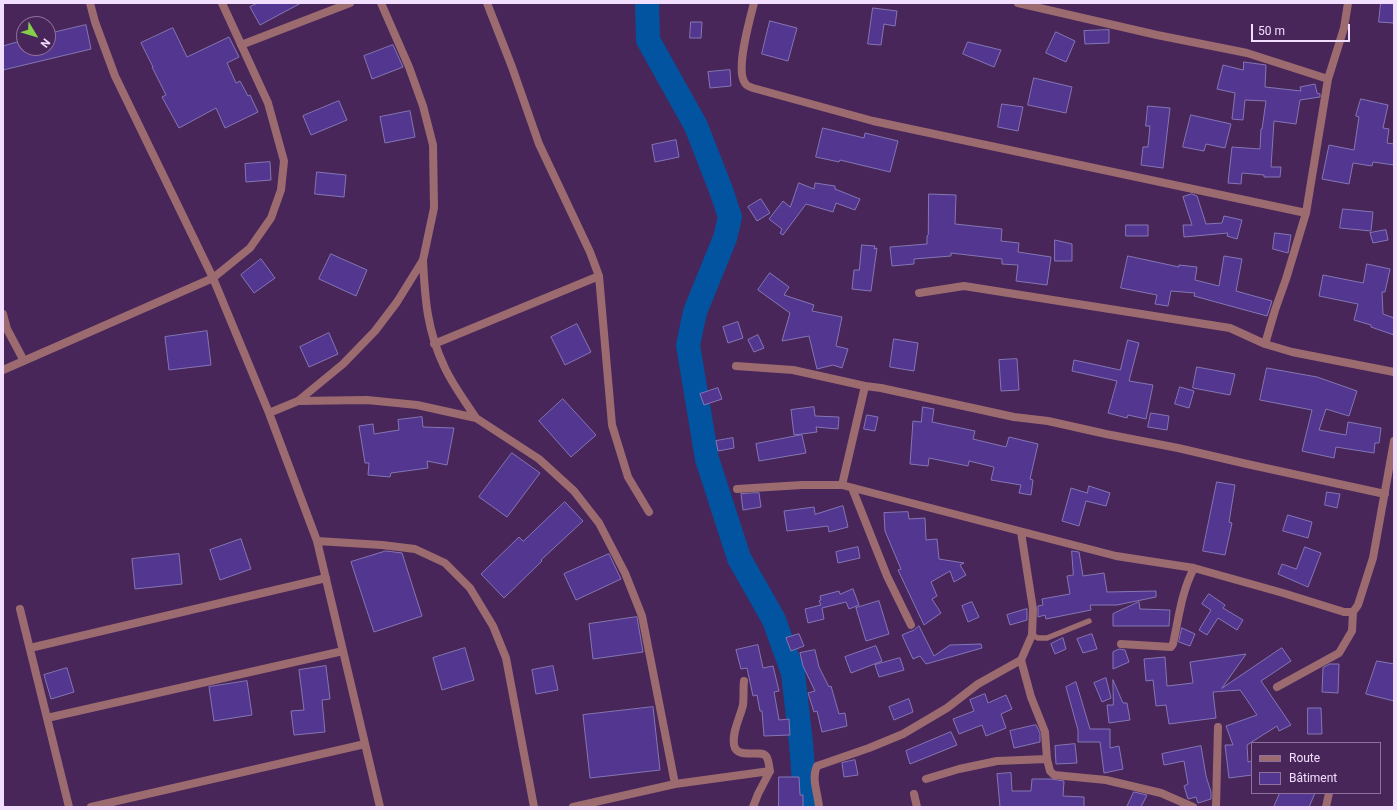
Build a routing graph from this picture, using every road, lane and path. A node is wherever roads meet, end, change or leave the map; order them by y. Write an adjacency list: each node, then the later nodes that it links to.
1 (90, 3): 14 (street)
2 (222, 3): 9 (street)
3 (350, 3): 9 (street)
4 (381, 3): 12 (street)
5 (487, 3): 13 (street)
6 (754, 3): 11 (street)
7 (1018, 3): 10 (street)
8 (1348, 3): 10 (street)
9 (241, 45): 14 (street)
10 (1328, 78): 11 (street)
11 (1306, 213): 18 (street)
12 (422, 260): 17 (street); 24 (street)
13 (599, 276): 17 (street); 32 (street)
14 (213, 278): 19 (street); 25 (street)
15 (919, 293): 18 (street)
16 (3, 314): 19 (street)
17 (434, 344): 26 (street)
18 (1265, 344): 22 (street)
19 (24, 361): 21 (street)
20 (736, 366): 23 (street)
21 (3, 370)
22 (1394, 372)
23 (865, 386): 28 (street); 31 (street)
24 (298, 401): 25 (street); 26 (street)
25 (269, 413): 34 (street)
26 (476, 418): 54 (street)
27 (1394, 441): 31 (street)
28 (842, 485): 29 (street); 30 (street)
29 (852, 488): 33 (street); 40 (street)
30 (737, 489)
31 (1385, 494): 38 (street)
32 (649, 512)
33 (1021, 532): 35 (street); 41 (street)
34 (317, 542): 36 (street); 60 (street)
35 (1194, 568): 38 (street); 42 (street)
36 (326, 578): 43 (street); 44 (street)
37 (20, 609): 43 (street)
38 (1353, 612): 47 (street)
39 (1089, 621): 41 (lane)
40 (911, 624)
41 (1032, 635): 45 (street)
42 (1121, 644)
43 (30, 648): 48 (street)
44 (343, 651): 48 (street); 50 (street)
45 (1021, 660): 51 (street); 63 (street)
46 (744, 680): 52 (street)
47 (1277, 687)
48 (47, 718): 57 (street)
49 (1218, 727): 66 (street)
50 (365, 744): 58 (street); 59 (street)
51 (1047, 759): 53 (street); 65 (street)
52 (770, 771): 54 (street); 62 (street)
53 (926, 779)
54 (675, 784): 61 (street)
55 (914, 794): 64 (street)
56 (1329, 794): 67 (street)
57 (69, 807)
58 (91, 807)
59 (380, 807)
60 (534, 807)
61 (573, 807)
62 (753, 807)
63 (819, 807)
64 (917, 807)
65 (1193, 807)
66 (1216, 807)
67 (1326, 807)

